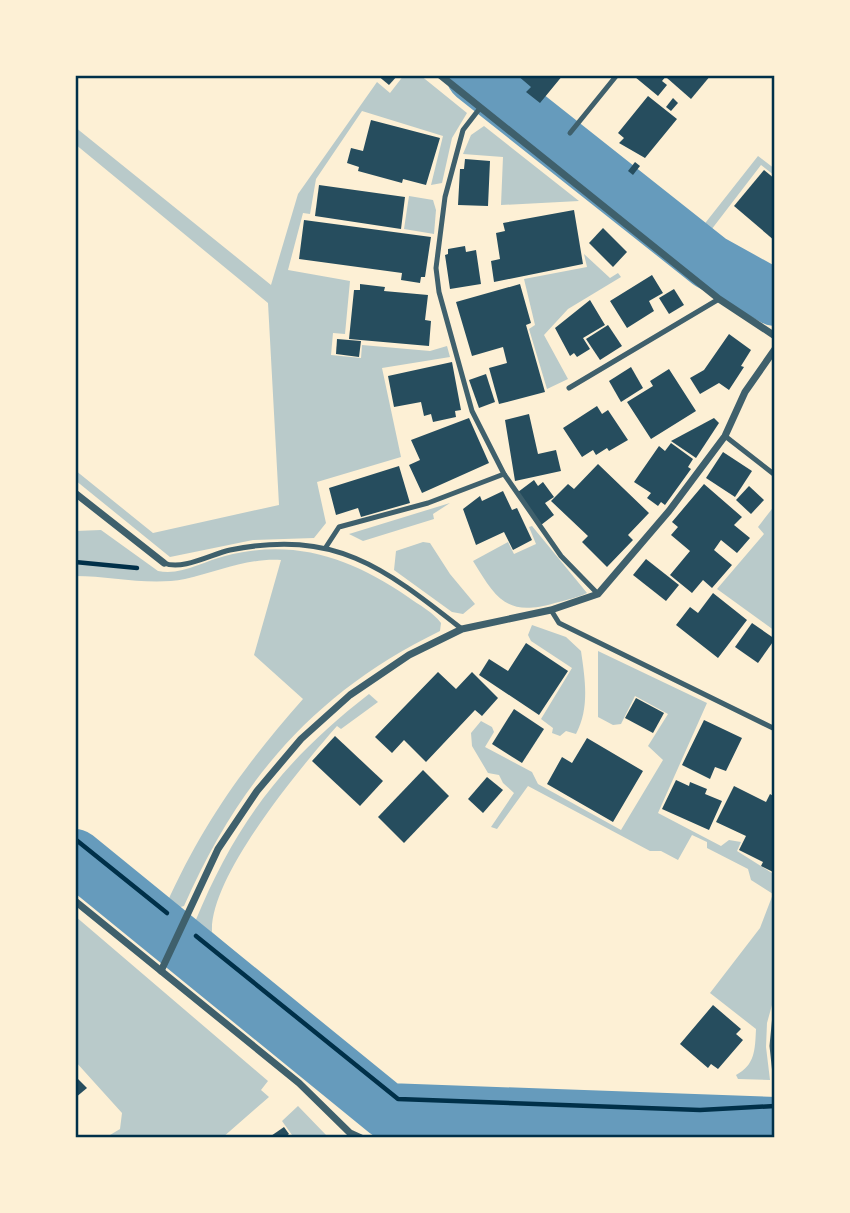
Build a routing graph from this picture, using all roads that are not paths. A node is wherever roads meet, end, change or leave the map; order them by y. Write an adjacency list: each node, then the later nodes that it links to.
1 (440, 75): 3 (street)
2 (617, 75): 4 (lane)
3 (480, 107): 5 (street); 10 (lane)
4 (570, 133)
5 (719, 299): 6 (street); 8 (lane)
6 (775, 336)
7 (775, 349): 9 (street)
8 (569, 388)
9 (725, 436): 11 (lane); 15 (street)
10 (504, 474): 13 (lane); 15 (lane)
11 (775, 475)
12 (75, 493): 14 (street)
13 (326, 547): 14 (lane); 17 (lane)
14 (164, 563)
15 (598, 594): 16 (street)
16 (551, 610): 17 (street); 18 (lane)
17 (462, 629): 20 (street)
18 (775, 729)
19 (75, 901): 20 (street)
20 (161, 971): 23 (street)
21 (775, 1015): 22 (lane)
22 (775, 1074)
23 (361, 1138)

